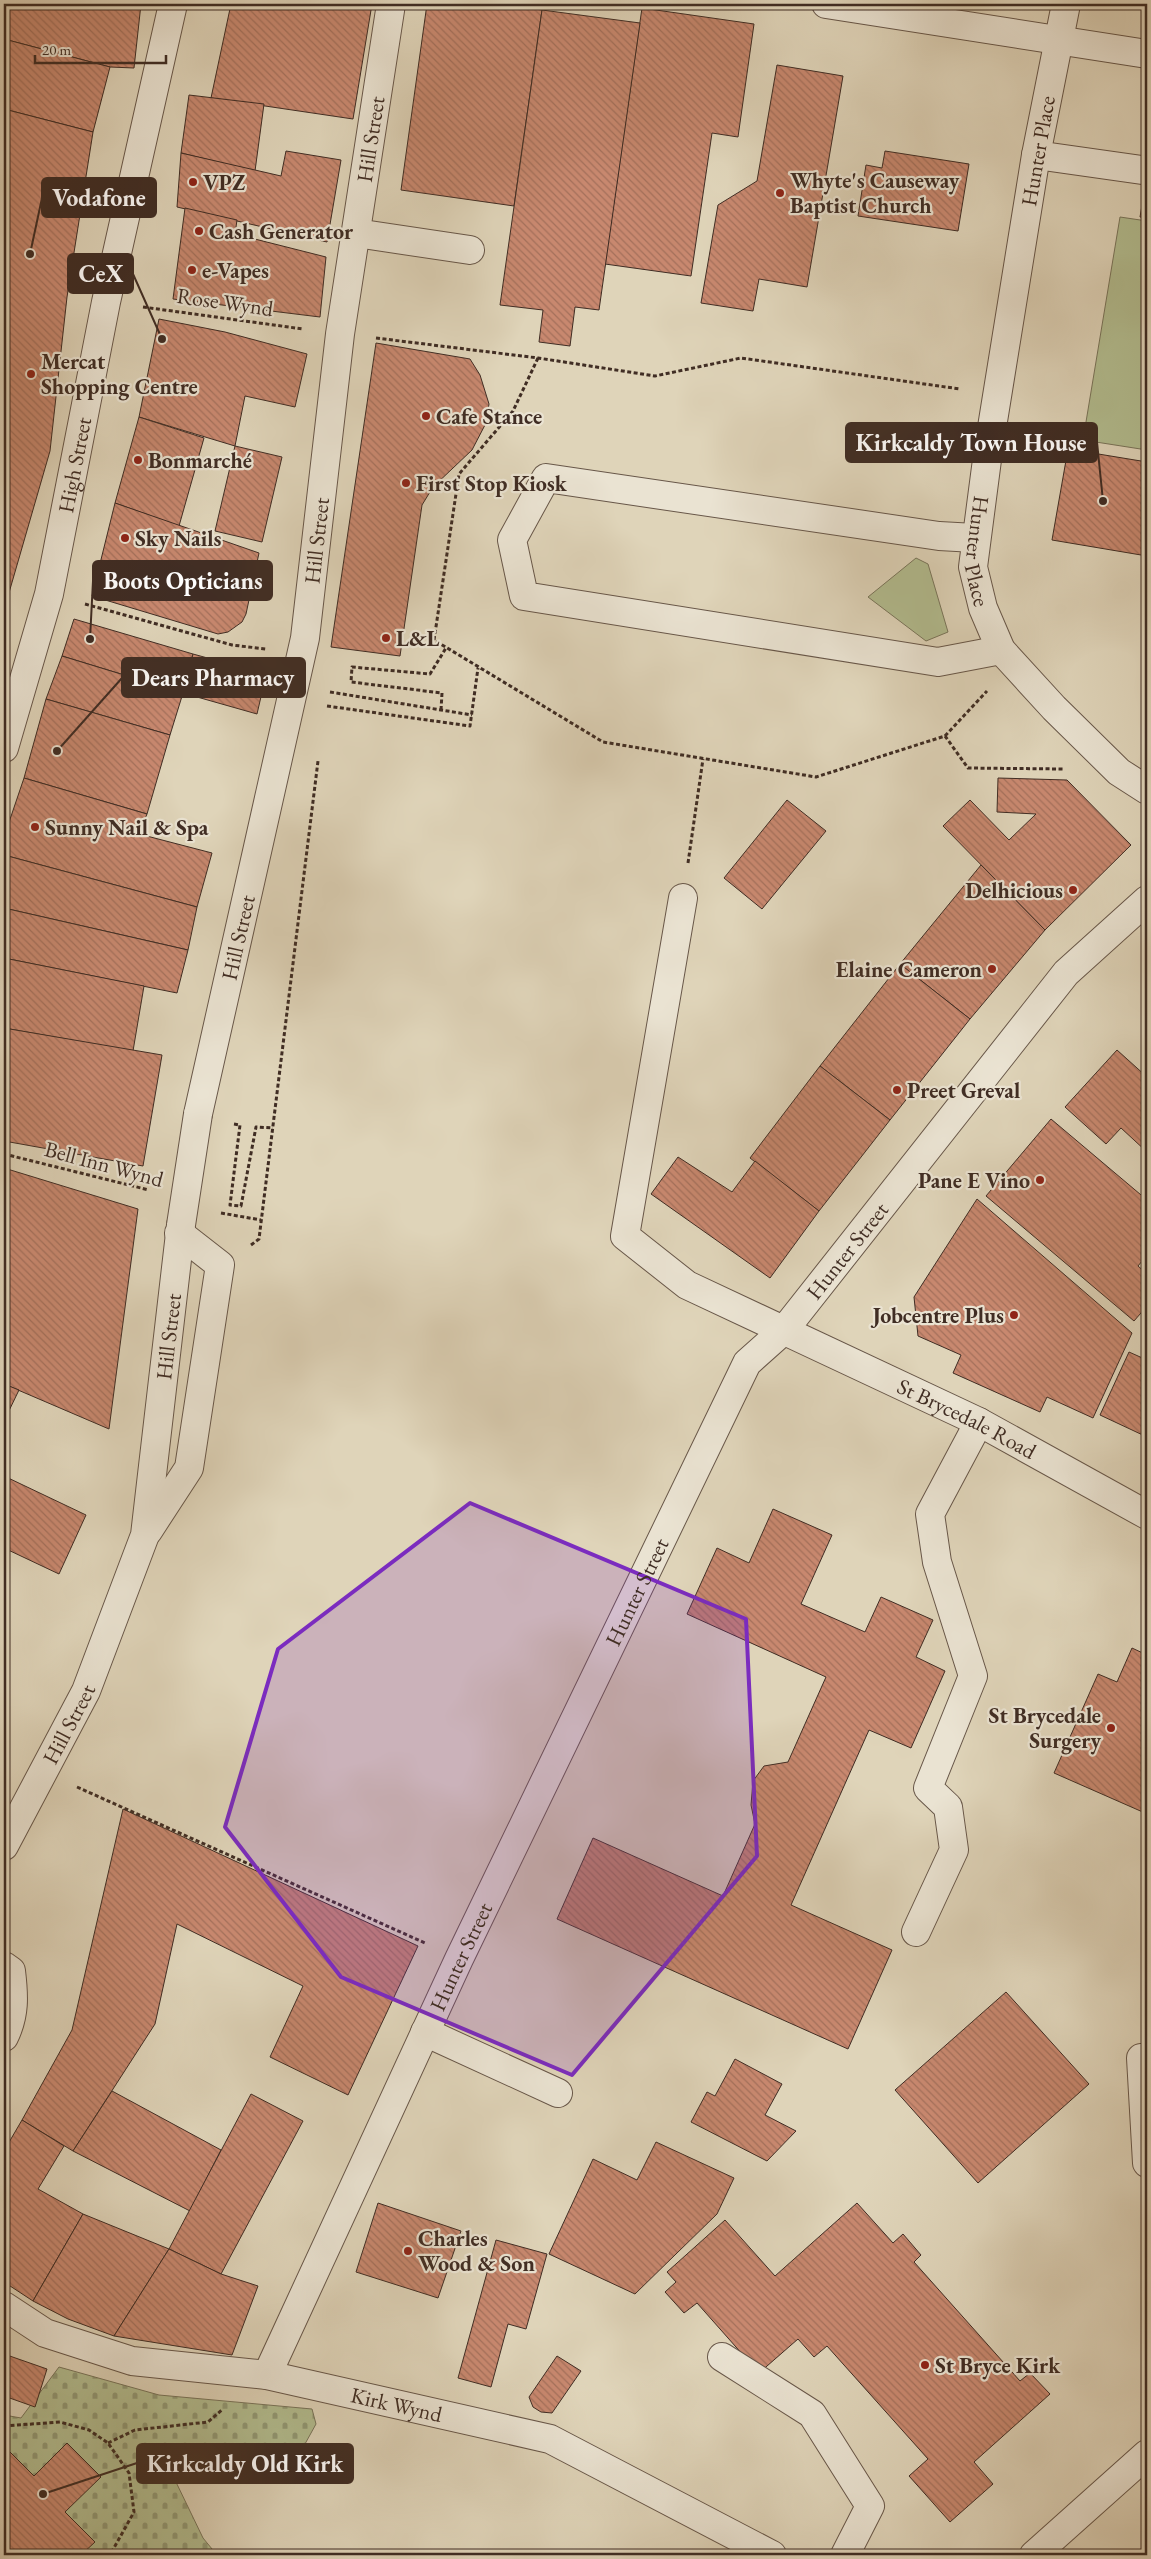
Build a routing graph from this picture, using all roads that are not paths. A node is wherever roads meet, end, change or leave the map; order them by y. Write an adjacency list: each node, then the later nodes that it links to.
1 (173, 4): 13 (street, High Street)
2 (391, 4): 9 (street, Hill Street)
3 (826, 4): 5 (street)
4 (1066, 4): 5 (street, Hunter Place)
5 (1059, 41): 6 (street); 7 (street, Hunter Place)
6 (1147, 54)
7 (1036, 155): 8 (street); 11 (street, Hunter Place)
8 (1142, 170)
9 (356, 232): 10 (street); 17 (street, Hill Street, bridge)
10 (470, 250)
11 (975, 538): 12 (street, Hunter Place); 12 (street)
12 (1001, 650): 14 (street, Hunter Place)
13 (4, 748)
14 (1147, 790)
15 (683, 898): 18 (street, St Brycedale Road)
16 (1147, 900): 18 (street, Hunter Street)
17 (180, 1229): 21 (street, Hill Street); 21 (street)
18 (785, 1329): 19 (street, St Brycedale Road); 25 (street, Hunter Street)
19 (979, 1422): 20 (street, St Brycedale Road); 23 (street)
20 (1147, 1515)
21 (145, 1535): 22 (street, Hill Street)
22 (4, 1846)
23 (916, 1932)
24 (4, 1966): 26 (street)
25 (425, 2032): 28 (street); 32 (street, Hunter Street)
26 (4, 2037)
27 (1141, 2058): 29 (street)
28 (558, 2093)
29 (1147, 2163)
30 (4, 2306): 32 (street, Kirk Wynd)
31 (722, 2357): 35 (street)
32 (267, 2375): 34 (street, Kirk Wynd)
33 (1147, 2454): 36 (street)
34 (772, 2555)
35 (845, 2555)
36 (1034, 2555)

